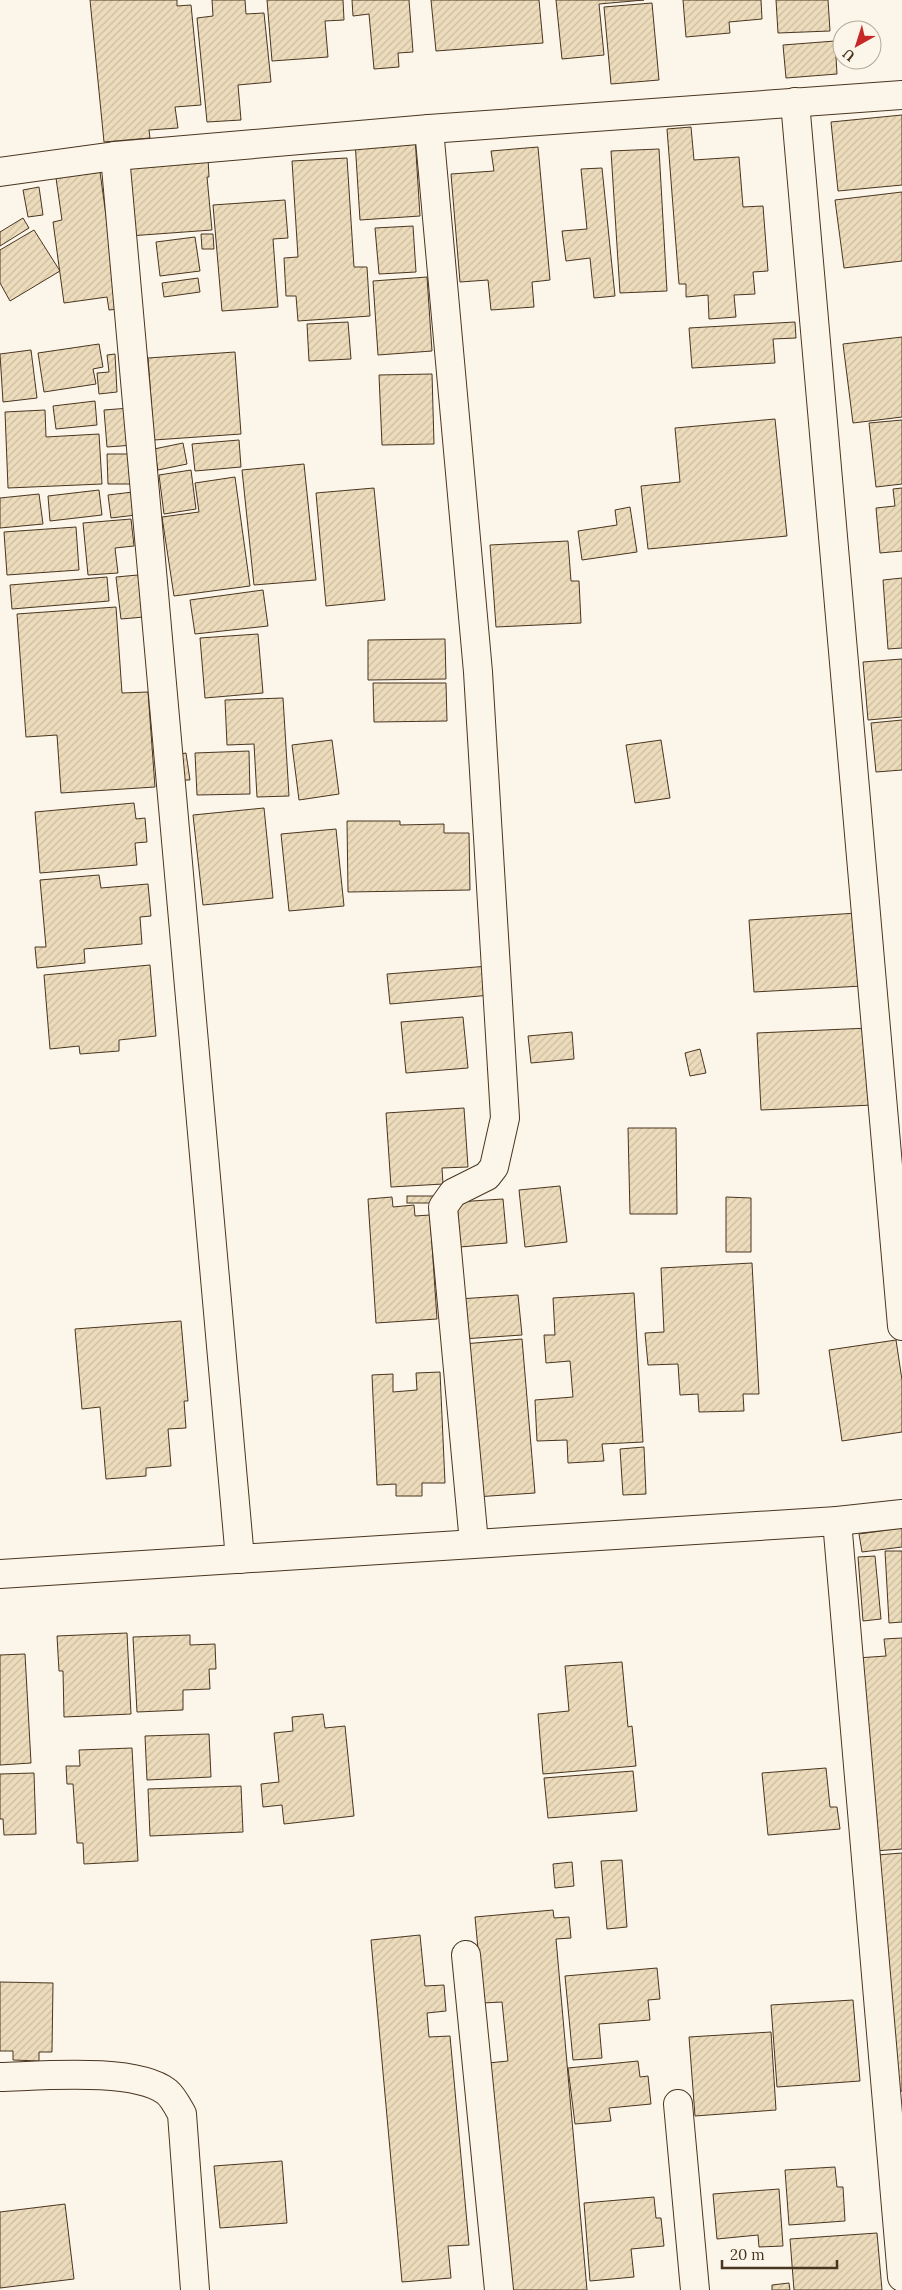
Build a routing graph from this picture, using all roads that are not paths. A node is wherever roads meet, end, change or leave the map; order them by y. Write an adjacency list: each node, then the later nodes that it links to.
1 (902, 95): 2 (street)
2 (795, 102): 3 (street); 6 (street)
3 (429, 129): 4 (street); 9 (street)
4 (116, 156): 5 (street); 10 (street)
5 (0, 172)
6 (902, 1326)
7 (902, 1514): 8 (street)
8 (837, 1521): 9 (street); 15 (street)
9 (474, 1543): 10 (street)
10 (240, 1559): 11 (street)
11 (0, 1574)
12 (466, 1955): 17 (street)
13 (0, 2077): 16 (street)
14 (678, 2104): 18 (street)
15 (902, 2277)
16 (195, 2290)
17 (499, 2290)
18 (695, 2290)

